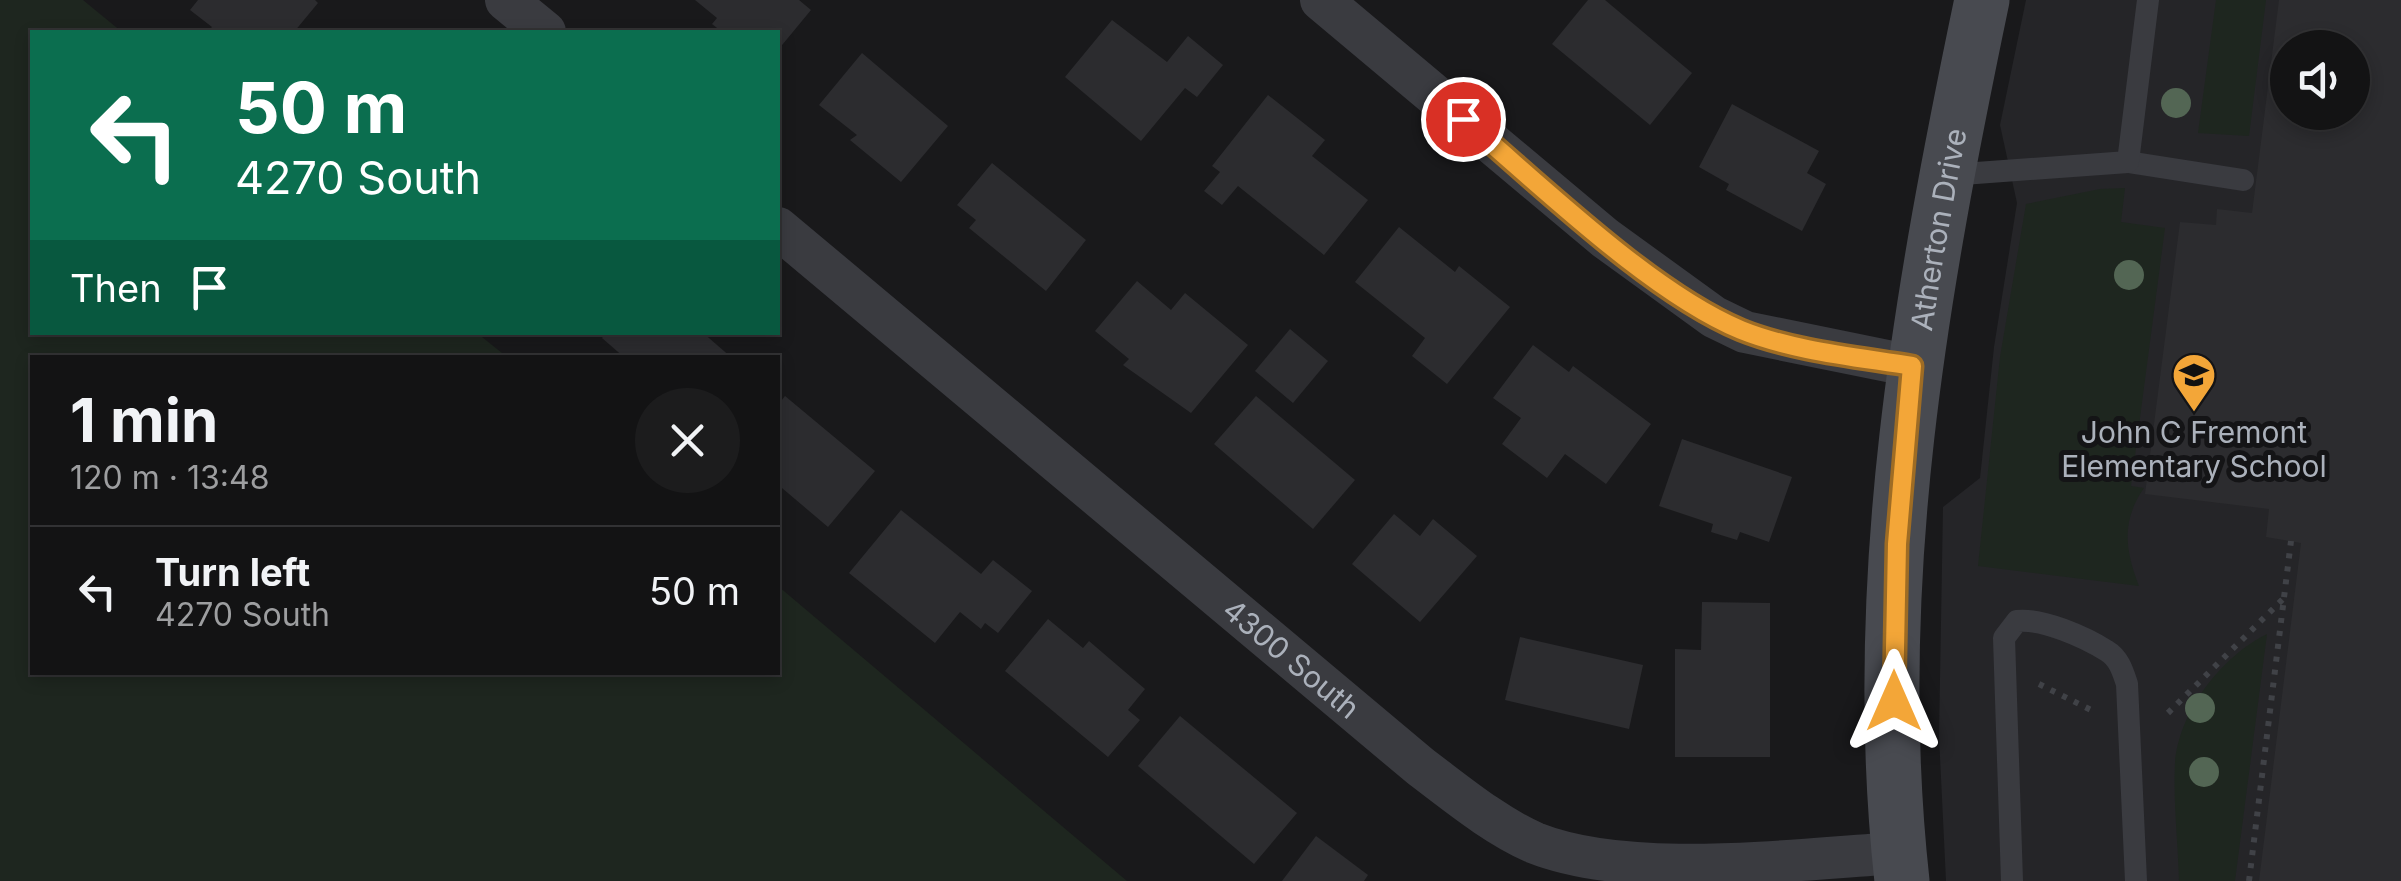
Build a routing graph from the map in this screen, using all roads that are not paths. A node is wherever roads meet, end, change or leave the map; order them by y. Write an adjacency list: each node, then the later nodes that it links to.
1 (506, 0): 5 (street)
2 (1320, 0): 10 (street)
3 (1982, 0): 7 (street, Atherton Drive)
4 (2148, 0): 6 (lane)
5 (542, 30)
6 (2128, 162): 7 (lane); 8 (lane)
7 (1945, 175): 10 (street, Atherton Drive)
8 (2243, 180)
9 (780, 230): 11 (street, 4300 South)
10 (1912, 366): 11 (street, Atherton Drive)
11 (1900, 867)
12 (2012, 881): 13 (lane)
13 (2136, 881)

